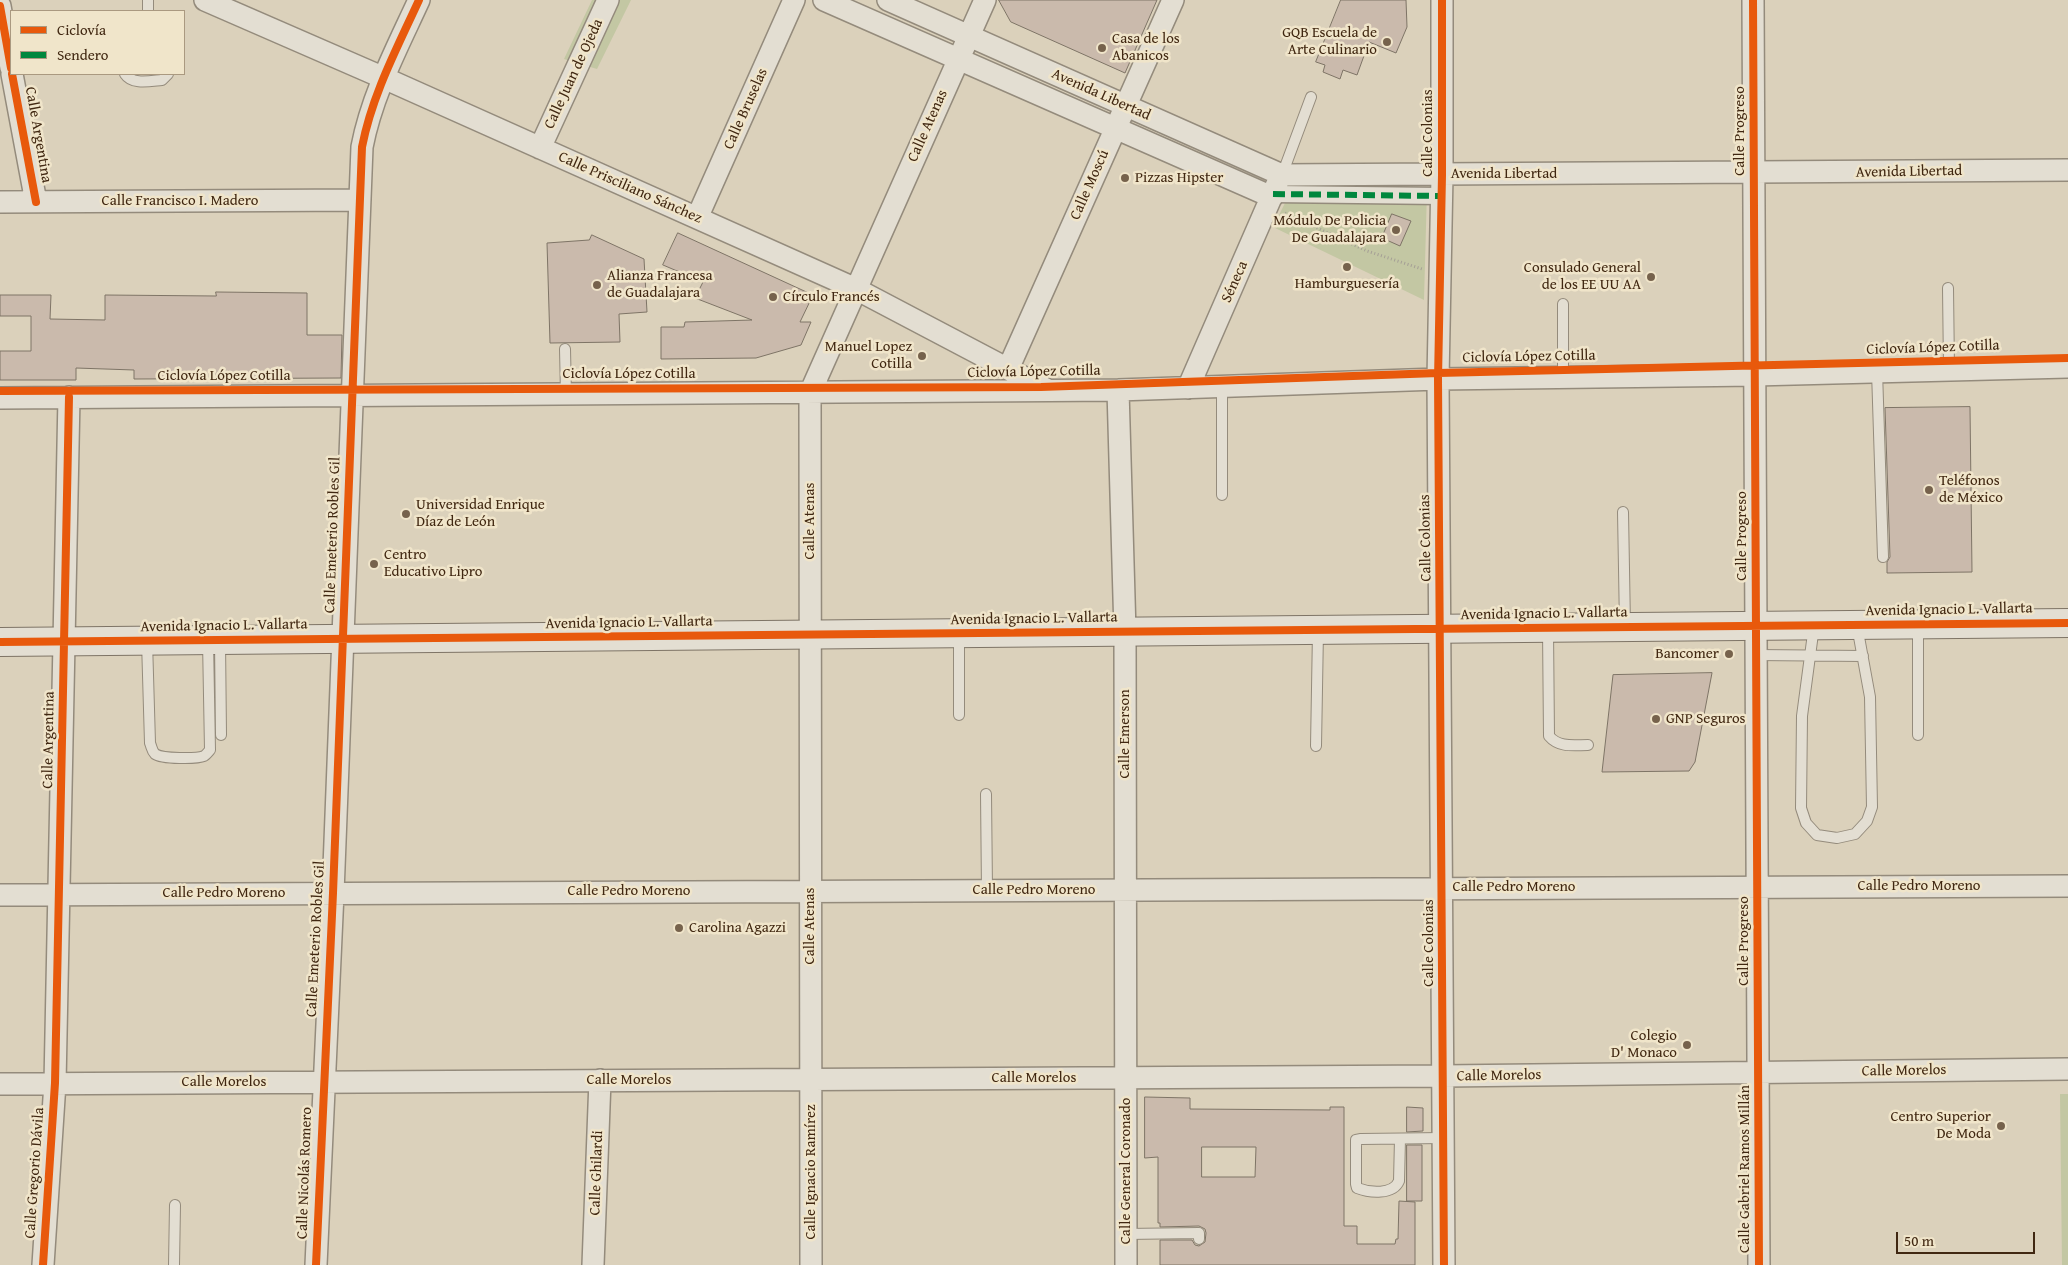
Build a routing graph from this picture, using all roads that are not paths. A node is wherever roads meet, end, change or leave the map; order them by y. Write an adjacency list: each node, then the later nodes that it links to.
1 (419, 0): 18 (street, Calle Emeterio Robles Gil)
2 (608, 0): 22 (street, Calle Juan de Ojeda)
3 (794, 0): 31 (street, Calle Bruselas)
4 (824, 0): 13 (street, Avenida Libertad)
5 (888, 0): 12 (street, Avenida Libertad)
6 (984, 0): 12 (street, Calle Atenas)
7 (1173, 0): 20 (street, Calle Moscú)
8 (1442, 0): 25 (street, Calle Colonias)
9 (1753, 0): 24 (street, Calle Progreso)
10 (218, 2): 18 (street, Calle Prisciliano Sánchez)
11 (0, 6): 14 (street)
12 (969, 36): 13 (street, Calle Atenas); 20 (street, Avenida Libertad)
13 (958, 59): 21 (street, Avenida Libertad); 33 (street, Calle Atenas)
14 (10, 62)
15 (12, 75): 30 (street, Calle Argentina)
16 (126, 75): 17 (lane)
17 (167, 75)
18 (384, 78): 22 (street, Calle Prisciliano Sánchez); 28 (street, Calle Emeterio Robles Gil)
19 (1311, 97): 26 (lane)
20 (1126, 106): 21 (street, Calle Moscú); 26 (street, Avenida Libertad)
21 (1115, 129): 26 (street, Avenida Libertad); 37 (street, Calle Moscú)
22 (540, 148): 31 (street, Calle Prisciliano Sánchez)
23 (2068, 170): 24 (street, Avenida Libertad)
24 (1754, 173): 25 (street, Avenida Libertad); 40 (street, Calle Progreso)
25 (1442, 174): 26 (street, Avenida Libertad); 27 (street, Calle Colonias)
26 (1274, 193): 27 (street); 44 (street, Séneca)
27 (1441, 196): 42 (street, Calle Colonias)
28 (360, 200): 30 (street, Calle Francisco I. Madero); 49 (street, Calle Emeterio Robles Gil)
29 (0, 202): 30 (street, Calle Francisco I. Madero)
30 (36, 202)
31 (697, 218): 33 (street, Calle Prisciliano Sánchez)
32 (1948, 288): 38 (lane)
33 (856, 290): 37 (street, Calle Prisciliano Sánchez); 47 (street, Calle Atenas)
34 (1563, 304): 41 (lane)
35 (565, 350): 48 (lane)
36 (2068, 366): 38 (street)
37 (1008, 369): 46 (street, Calle Prisciliano Sánchez)
38 (1949, 369): 39 (street)
39 (1877, 371): 40 (street); 54 (lane)
40 (1755, 375): 41 (street); 59 (street, Calle Progreso)
41 (1563, 378): 42 (street)
42 (1438, 380): 43 (street); 62 (street, Calle Colonias)
43 (1222, 387): 44 (street); 52 (lane)
44 (1188, 388): 45 (street)
45 (1118, 390): 46 (street); 64 (street, Calle Emerson)
46 (1048, 391): 47 (street)
47 (810, 393): 48 (street); 66 (street, Calle Atenas)
48 (566, 395): 49 (street)
49 (352, 396): 50 (street); 67 (street, Calle Emeterio Robles Gil)
50 (69, 397): 51 (street); 71 (street, Calle Argentina)
51 (0, 398)
52 (1222, 495)
53 (1623, 512): 60 (lane)
54 (1883, 557)
55 (2068, 623): 56 (main road, Avenida Ignacio L. Vallarta)
56 (1918, 624): 58 (main road, Avenida Ignacio L. Vallarta); 77 (lane)
57 (1814, 625): 58 (main road, Avenida Ignacio L. Vallarta); 59 (main road, Avenida Ignacio L. Vallarta); 73 (lane)
58 (1857, 625): 74 (lane)
59 (1756, 626): 60 (main road, Avenida Ignacio L. Vallarta); 72 (street, Calle Progreso)
60 (1625, 627): 61 (main road, Avenida Ignacio L. Vallarta)
61 (1548, 628): 62 (main road, Avenida Ignacio L. Vallarta); 78 (lane)
62 (1441, 629): 63 (main road, Avenida Ignacio L. Vallarta); 83 (street, Calle Colonias)
63 (1318, 630): 64 (main road, Avenida Ignacio L. Vallarta); 79 (lane)
64 (1125, 632): 65 (main road, Avenida Ignacio L. Vallarta); 84 (street, Calle Emerson)
65 (959, 633): 66 (main road, Avenida Ignacio L. Vallarta); 75 (lane)
66 (810, 635): 67 (main road, Avenida Ignacio L. Vallarta); 85 (street, Calle Atenas)
67 (343, 639): 68 (main road, Avenida Ignacio L. Vallarta); 87 (street, Calle Emeterio Robles Gil)
68 (214, 640): 69 (main road, Avenida Ignacio L. Vallarta); 69 (lane); 76 (lane)
69 (147, 641): 71 (main road, Avenida Ignacio L. Vallarta)
70 (0, 642): 71 (main road, Avenida Ignacio L. Vallarta)
71 (64, 642): 88 (street, Calle Argentina)
72 (1756, 655): 73 (lane); 81 (street, Calle Progreso)
73 (1810, 656): 74 (lane); 74 (lane)
74 (1863, 656)
75 (959, 715)
76 (221, 735)
77 (1918, 735)
78 (1588, 745)
79 (1316, 746)
80 (986, 794): 86 (lane)
81 (1757, 886): 82 (street, Calle Pedro Moreno); 83 (street, Calle Pedro Moreno); 91 (street, Calle Progreso)
82 (2068, 886)
83 (1443, 888): 84 (street, Calle Pedro Moreno); 92 (street, Calle Colonias)
84 (1126, 889): 86 (street, Calle Pedro Moreno); 93 (street, Calle Emerson)
85 (810, 890): 86 (street, Calle Pedro Moreno); 87 (street, Calle Pedro Moreno); 94 (street, Calle Atenas)
86 (987, 890)
87 (333, 893): 88 (street, Calle Pedro Moreno); 96 (street, Calle Emeterio Robles Gil)
88 (59, 894): 89 (street, Calle Pedro Moreno); 97 (street, Calle Argentina)
89 (0, 895)
90 (2068, 1069): 91 (street, Calle Morelos)
91 (1758, 1073): 92 (street, Calle Morelos); 111 (street, Calle Gabriel Ramos Millán)
92 (1443, 1076): 93 (street, Calle Morelos); 99 (street, Calle Colonias)
93 (1126, 1078): 94 (street, Calle Morelos); 102 (street, Calle General Coronado)
94 (811, 1079): 95 (street, Calle Morelos); 108 (street, Calle Ignacio Ramírez)
95 (600, 1080): 96 (street, Calle Morelos); 107 (street, Calle Ghilardi)
96 (323, 1082): 97 (street, Calle Morelos); 106 (street, Calle Nicolás Romero)
97 (55, 1083): 98 (street, Calle Morelos); 104 (street, Calle Gregorio Dávila)
98 (0, 1084)
99 (1443, 1138): 100 (lane); 110 (street, Calle Colonias)
100 (1400, 1139): 100 (lane)
101 (175, 1205): 105 (lane)
102 (1126, 1234): 103 (lane); 109 (street, Calle General Coronado)
103 (1199, 1238)
104 (43, 1265)
105 (174, 1265)
106 (316, 1265)
107 (593, 1265)
108 (811, 1265)
109 (1126, 1265)
110 (1444, 1265)
111 (1759, 1265)

